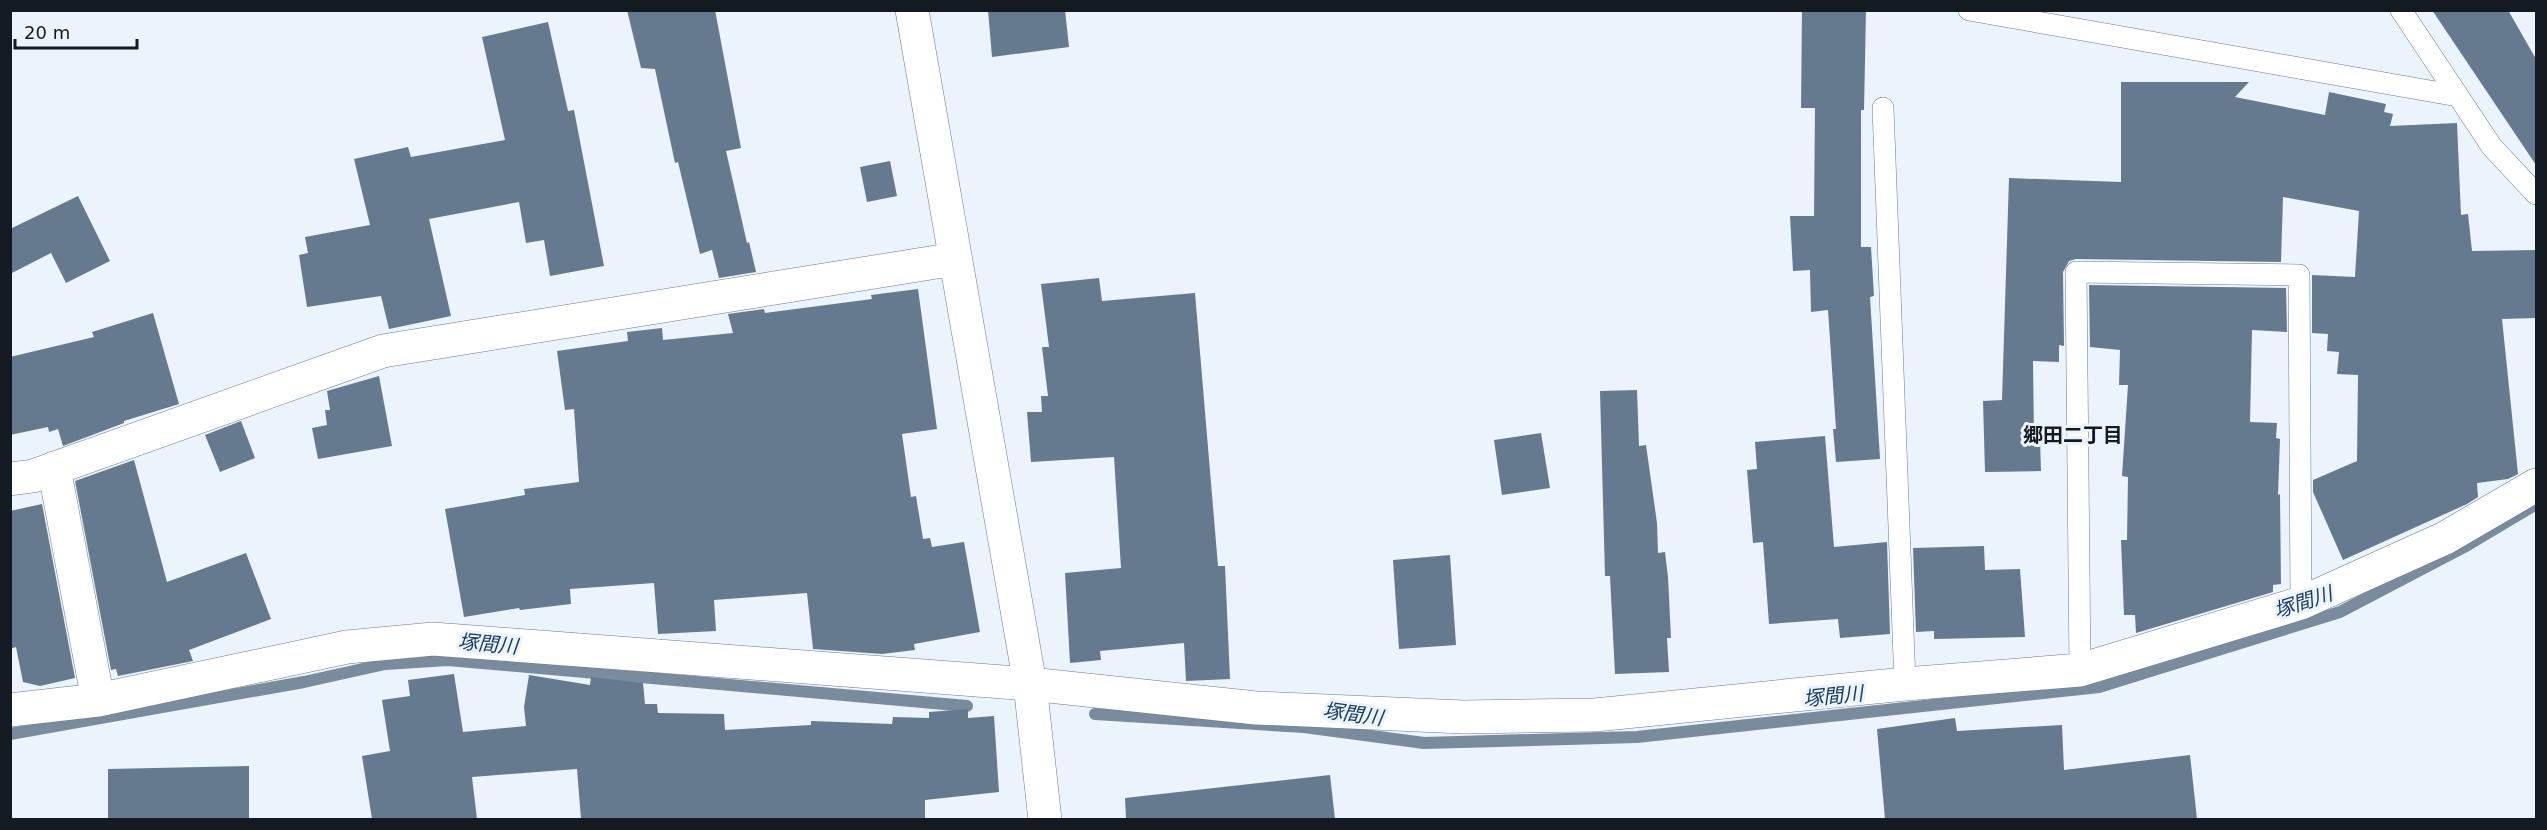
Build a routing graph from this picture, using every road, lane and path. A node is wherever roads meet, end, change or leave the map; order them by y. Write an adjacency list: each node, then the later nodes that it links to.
1 (912, 10): 7 (street)
2 (1970, 10): 4 (lane)
3 (2401, 10): 4 (lane)
4 (2458, 96): 6 (lane)
5 (1883, 108): 14 (lane)
6 (2536, 194)
7 (955, 259): 8 (street); 13 (street)
8 (54, 468): 9 (street); 15 (street)
9 (10, 479)
10 (2536, 485): 11 (street)
11 (2301, 603): 12 (street); 12 (lane)
12 (2080, 670): 14 (street)
13 (1030, 684): 14 (street); 15 (street); 17 (street)
14 (1905, 684)
15 (98, 700): 16 (street)
16 (10, 710)
17 (1045, 819)

